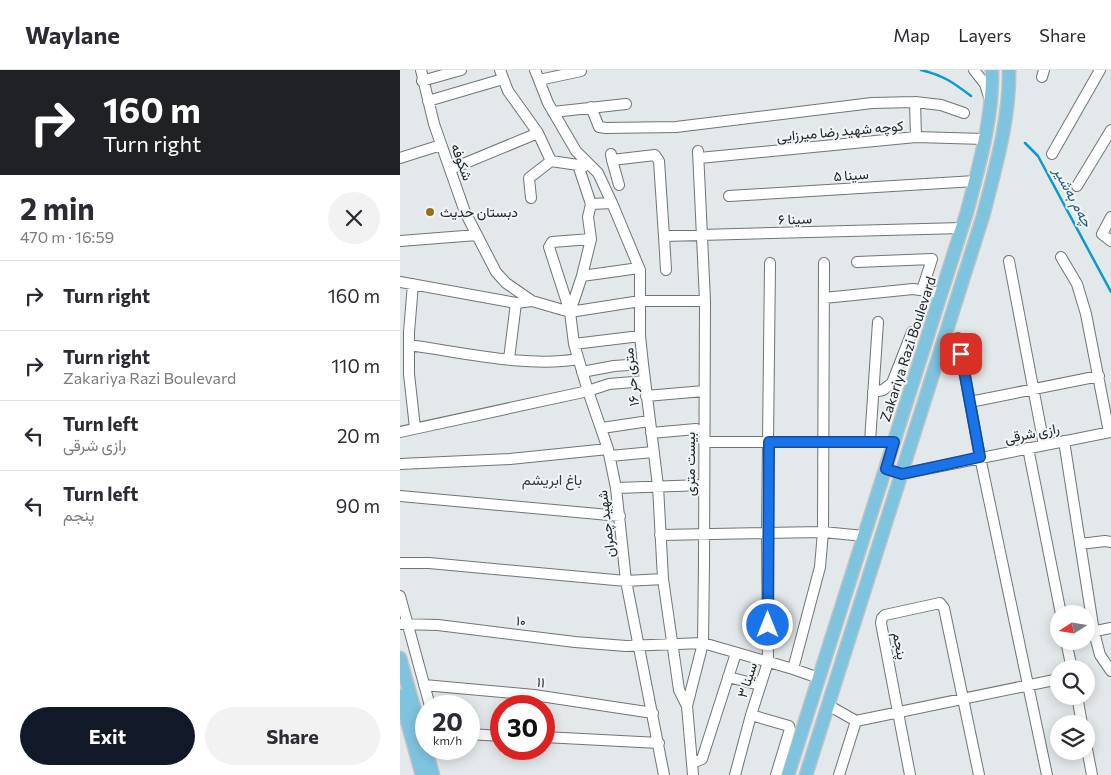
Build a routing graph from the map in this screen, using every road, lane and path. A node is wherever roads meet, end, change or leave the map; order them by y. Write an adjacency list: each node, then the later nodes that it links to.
1 (421, 70): 10 (street, شکوفه)
2 (461, 70): 10 (street)
3 (974, 70): 11 (street)
4 (992, 70): 11 (main road, Zakariya Razi Boulevard)
5 (1009, 70): 104 (main road)
6 (1100, 70): 23 (street)
7 (581, 71): 9 (street)
8 (502, 74): 12 (street); 19 (street)
9 (537, 75): 16 (street, ۱۶ متری حر)
10 (422, 81): 12 (street, شکوفه)
11 (990, 100): 21 (main road, Zakariya Razi Boulevard)
12 (428, 101): 22 (street, شکوفه)
13 (915, 102): 15 (street); 17 (street); 20 (street)
14 (626, 104): 15 (street)
15 (591, 107): 16 (street)
16 (553, 112): 28 (street, ۱۶ متری حر)
17 (964, 113)
18 (1111, 130): 32 (street)
19 (538, 134): 26 (street); 29 (street)
20 (916, 137): 21 (street, کوچه شهید رضا میرزایی); 24 (street, کوچه شهید رضا میرزایی)
21 (984, 139): 30 (main road, Zakariya Razi Boulevard)
22 (441, 145): 25 (street); 29 (street, شکوفه)
23 (1052, 154)
24 (698, 155): 40 (street, بیست متری)
25 (400, 158)
26 (550, 161): 27 (street); 34 (street)
27 (578, 165): 28 (street); 36 (street)
28 (592, 166): 35 (street, ۱۶ متری حر)
29 (451, 169): 39 (street, شکوفه)
30 (975, 181): 33 (street, سینا ۵); 38 (main road, Zakariya Razi Boulevard)
31 (618, 185): 41 (street)
32 (1076, 186)
33 (729, 196)
34 (531, 198)
35 (612, 203): 36 (street); 50 (street, ۱۶ متری حر)
36 (590, 204): 42 (street)
37 (1111, 217): 43 (street)
38 (962, 228): 40 (street, سینا ۶); 56 (main road, Zakariya Razi Boulevard)
39 (477, 235): 44 (street); 58 (street, شکوفه)
40 (702, 235): 41 (street, سینا ۶); 60 (street, بیست متری)
41 (664, 236): 51 (street)
42 (591, 239): 52 (street); 64 (street)
43 (1111, 241)
44 (400, 242)
45 (1061, 258): 76 (street)
46 (1009, 261): 80 (street)
47 (857, 262): 55 (street)
48 (770, 263): 93 (street, سینا ۳)
49 (824, 263): 57 (street)
50 (639, 268): 52 (street); 59 (street, ۱۶ متری حر)
51 (666, 270)
52 (582, 276): 64 (street)
53 (400, 282): 54 (street)
54 (413, 284): 61 (street); 63 (street)
55 (922, 290): 56 (street); 57 (street)
56 (941, 293): 96 (main road, Zakariya Razi Boulevard)
57 (824, 298): 94 (street)
58 (532, 300): 61 (street); 64 (street)
59 (640, 301): 60 (street); 64 (street); 68 (street, ۱۶ متری حر)
60 (704, 301): 79 (street, بیست متری)
61 (516, 303): 72 (street)
62 (400, 306): 63 (street)
63 (411, 307): 66 (street)
64 (570, 312): 70 (street, شهید چمران)
65 (878, 322): 81 (street)
66 (405, 332): 71 (street)
67 (912, 332): 81 (street)
68 (640, 336): 70 (street); 74 (street, ۱۶ متری حر)
69 (958, 338): 83 (street)
70 (574, 344): 73 (street, شهید چمران)
71 (409, 345): 72 (street); 85 (street)
72 (509, 359): 73 (street)
73 (578, 359): 75 (street, شهید چمران)
74 (643, 364): 75 (street); 77 (street, ۱۶ متری حر)
75 (582, 372): 78 (street, شهید چمران)
76 (1099, 376): 80 (street); 89 (street)
77 (645, 381): 78 (street); 82 (street, ۱۶ متری حر)
78 (588, 391): 85 (street); 86 (street, شهید چمران)
79 (704, 391): 82 (street); 92 (street, بیست متری)
80 (1034, 391): 83 (street); 97 (street)
81 (873, 392): 95 (street)
82 (646, 396): 84 (street, ۱۶ متری حر)
83 (970, 402): 101 (street)
84 (649, 420): 86 (street); 90 (street, ۱۶ متری حر)
85 (415, 428): 88 (street)
86 (602, 428): 99 (street, شهید چمران)
87 (696, 429): 90 (street)
88 (400, 432)
89 (1110, 432): 91 (street, رازی شرقی)
90 (651, 434): 100 (street, ۱۶ متری حر)
91 (1064, 441): 97 (street, رازی شرقی); 115 (street)
92 (704, 442): 93 (street); 105 (street, بیست متری)
93 (769, 442): 94 (street); 110 (street, سینا ۳)
94 (823, 442): 95 (street); 111 (street)
95 (870, 442): 96 (street)
96 (894, 442): 103 (main road, Zakariya Razi Boulevard)
97 (1044, 445): 98 (street, رازی شرقی)
98 (1028, 448): 101 (street, رازی شرقی); 121 (street)
99 (609, 452): 100 (street); 102 (street); 107 (street, شهید چمران)
100 (654, 452): 106 (street, ۱۶ متری حر)
101 (980, 457): 104 (street, رازی شرقی); 140 (street)
102 (400, 464)
103 (886, 469): 104 (main road); 114 (main road, Zakariya Razi Boulevard)
104 (902, 474): 144 (main road)
105 (704, 484): 106 (street); 112 (street, بیست متری)
106 (658, 486): 107 (street); 113 (street, ۱۶ متری حر)
107 (616, 488): 109 (street, شهید چمران)
108 (400, 496): 109 (street)
109 (620, 516): 119 (street, شهید چمران)
110 (767, 532): 111 (street); 112 (street); 132 (street, سینا ۳)
111 (823, 532): 114 (street); 133 (street)
112 (704, 533): 113 (street); 126 (street, بیست متری)
113 (660, 535): 118 (street, ۱۶ متری حر)
114 (864, 536): 136 (main road, Zakariya Razi Boulevard)
115 (1080, 544): 116 (street); 122 (street)
116 (1111, 544)
117 (400, 563): 119 (street)
118 (663, 579): 119 (street); 128 (street, ۱۶ متری حر)
119 (626, 581): 129 (street, شهید چمران)
120 (400, 596): 123 (street)
121 (1059, 605)
122 (1087, 605)
123 (404, 624): 129 (street, ۱۰); 138 (street)
124 (1111, 628): 125 (street)
125 (1095, 631)
126 (703, 643): 128 (street, ۱۰); 130 (street, ۱۰); 145 (street, بیست متری)
127 (1095, 644): 134 (street)
128 (671, 645): 129 (street, ۱۰); 145 (street, ۱۶ متری حر)
129 (638, 646): 146 (street, شهید چمران)
130 (736, 652): 132 (street, ۱۰); 135 (street)
131 (400, 658): 149 (main road)
132 (768, 662): 133 (street, ۱۰); 139 (street, سینا ۳)
133 (793, 668): 136 (street, ۱۰)
134 (1111, 671)
135 (728, 677): 139 (street); 157 (street)
136 (819, 678): 154 (main road, Zakariya Razi Boulevard)
137 (1050, 681): 140 (street)
138 (424, 685): 141 (street); 146 (street, ۱۱)
139 (760, 685): 148 (street, سینا ۳)
140 (1028, 685): 143 (street); 168 (street)
141 (427, 695)
142 (400, 696): 151 (main road)
143 (963, 698): 147 (street); 147 (street, پنجم); 167 (street)
144 (828, 705): 150 (street); 165 (main road)
145 (687, 706): 157 (street, بیست متری)
146 (653, 713): 153 (street, شهید چمران)
147 (898, 713): 150 (street); 166 (street, پنجم)
148 (751, 715): 154 (street); 162 (street, سینا ۳)
149 (415, 717)
150 (856, 720): 158 (street)
151 (415, 731)
152 (555, 738): 153 (street)
153 (659, 743): 160 (street, شهید چمران)
154 (792, 746): 163 (street); 164 (main road, Zakariya Razi Boulevard)
155 (425, 760): 159 (main road)
156 (1089, 760): 169 (street)
157 (692, 763): 161 (street, بیست متری)
158 (841, 773)
159 (427, 774)
160 (664, 775)
161 (693, 775)
162 (735, 775)
163 (776, 775)
164 (788, 775)
165 (806, 775)
166 (910, 775)
167 (979, 775)
168 (1047, 775)
169 (1092, 775)

